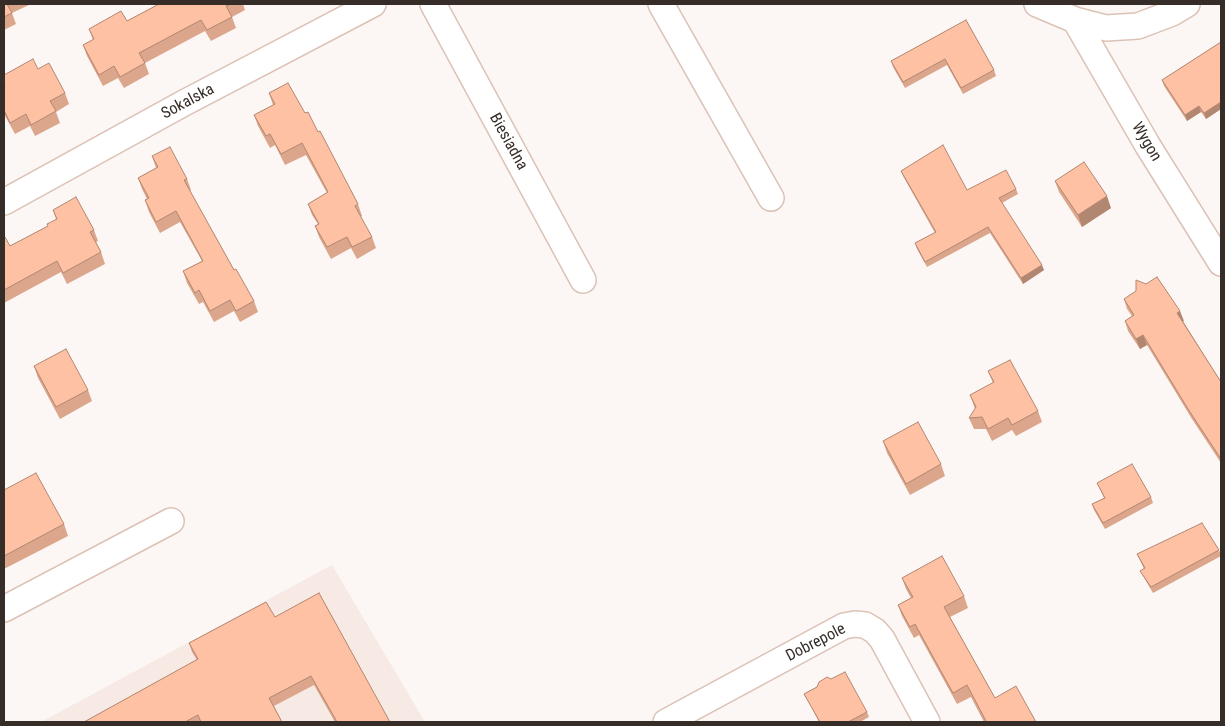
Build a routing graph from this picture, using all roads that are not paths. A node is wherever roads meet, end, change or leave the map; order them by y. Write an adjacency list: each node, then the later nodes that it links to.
1 (373, 4): 8 (street, Sokalska)
2 (433, 4): 10 (street, Biesiadna)
3 (661, 4): 7 (street)
4 (1037, 4): 6 (street)
5 (1188, 4): 6 (street)
6 (1075, 20): 9 (street, Wygon)
7 (771, 198)
8 (4, 202)
9 (1221, 263)
10 (583, 280)
11 (171, 521): 12 (street)
12 (4, 609)
13 (666, 722): 14 (street, Dobrepole)
14 (927, 722)

